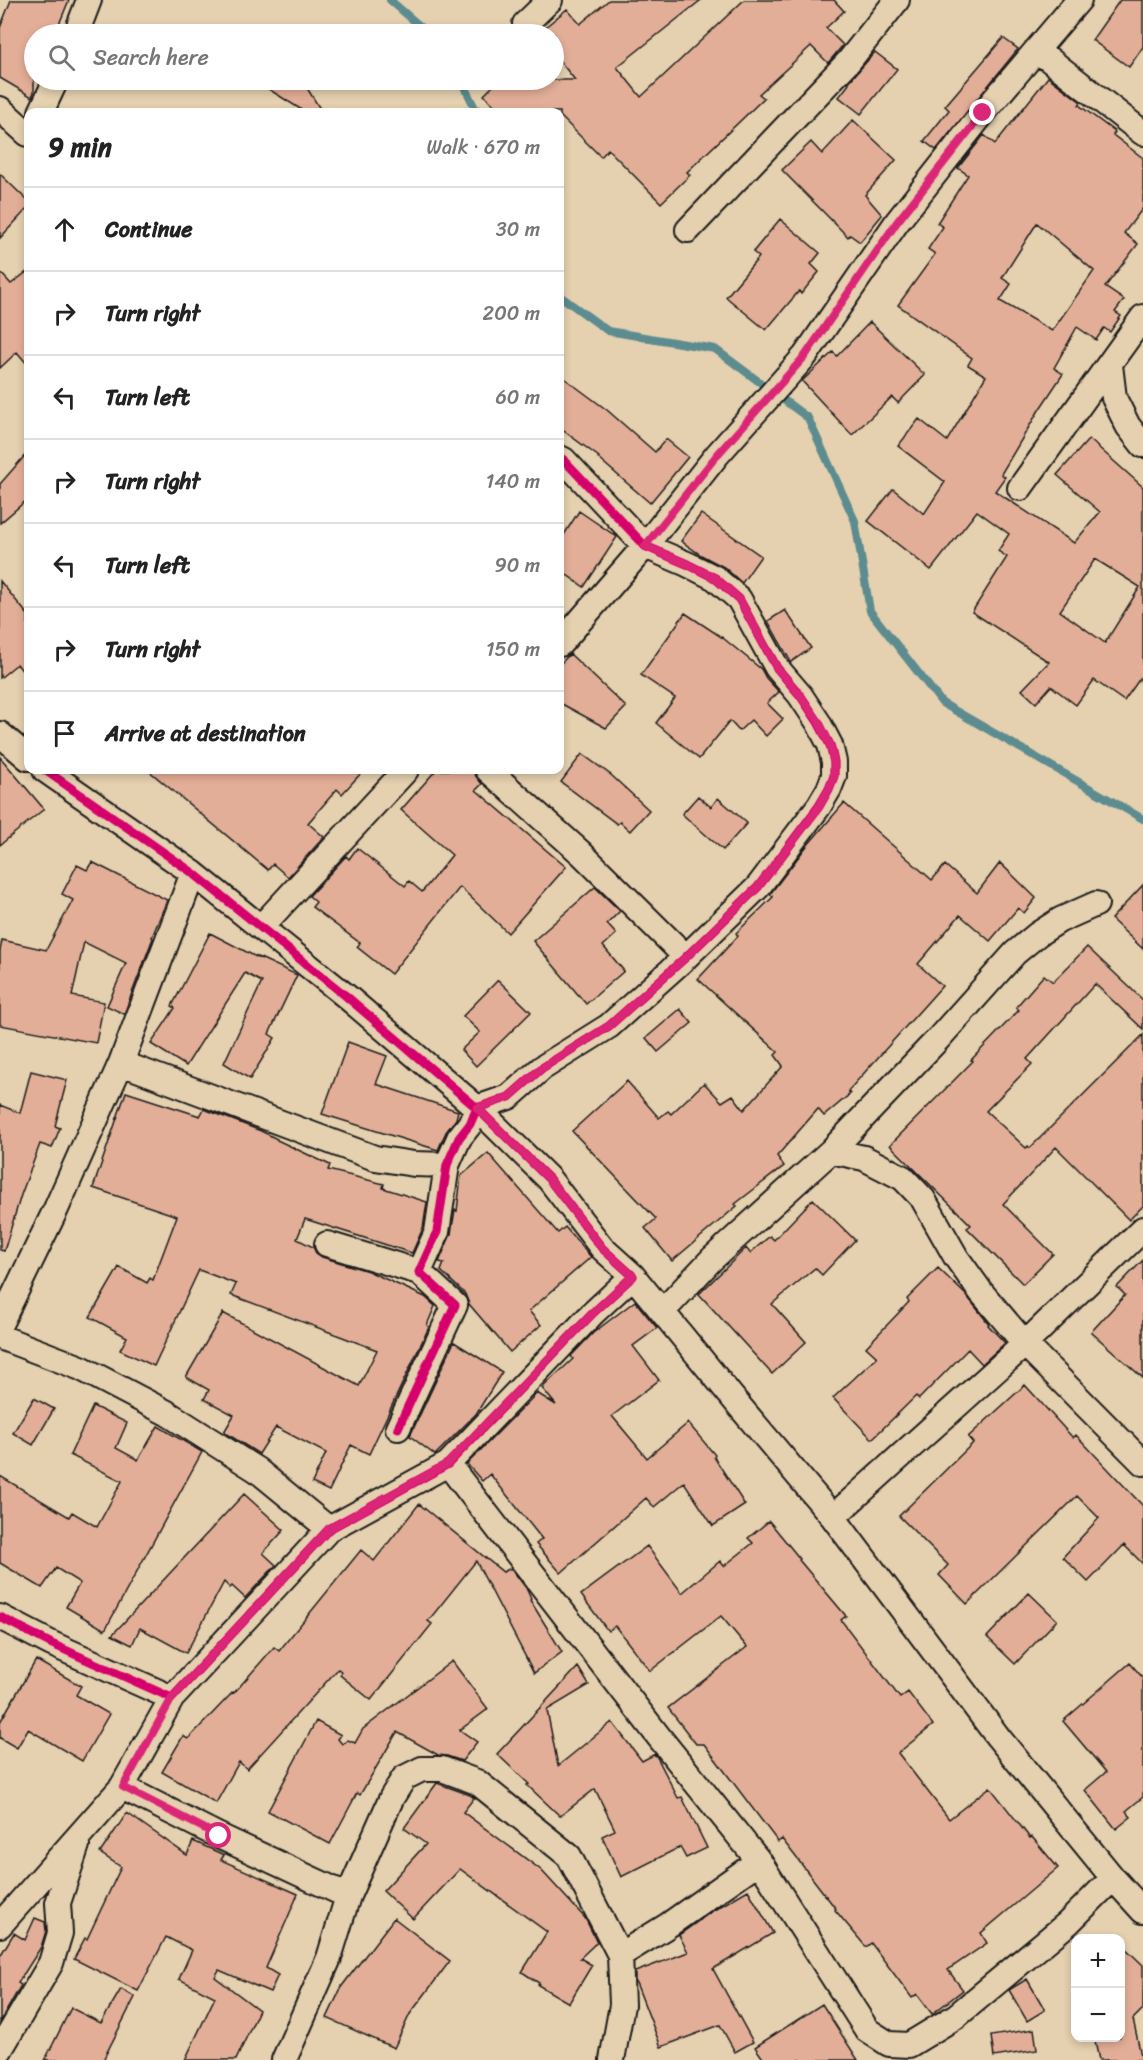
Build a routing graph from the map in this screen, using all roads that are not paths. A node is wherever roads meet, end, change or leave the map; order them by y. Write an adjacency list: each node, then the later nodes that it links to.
1 (89, 0): 5 (street)
2 (550, 0): 6 (street)
3 (897, 0): 13 (street)
4 (1079, 0): 7 (street)
5 (80, 24)
6 (525, 24)
7 (1037, 50): 12 (street); 19 (street)
8 (51, 90): 9 (street)
9 (42, 108)
10 (0, 109): 11 (street)
11 (24, 130)
12 (1143, 133)
13 (688, 230)
14 (1143, 317): 15 (street)
15 (1110, 365): 16 (street); 18 (street)
16 (1143, 445)
17 (564, 460): 19 (street)
18 (1020, 488)
19 (645, 546): 20 (street); 29 (street)
20 (564, 639)
21 (0, 734): 22 (street)
22 (24, 755)
23 (51, 774): 26 (street)
24 (402, 774): 28 (street)
25 (492, 774): 29 (street)
26 (193, 873): 28 (street); 30 (street)
27 (1096, 904): 32 (street)
28 (261, 927): 31 (street)
29 (686, 957): 31 (street)
30 (121, 1064): 33 (street); 39 (street)
31 (477, 1108): 33 (street); 37 (street)
32 (831, 1151): 38 (street); 41 (street)
33 (447, 1165): 36 (street)
34 (1143, 1229): 41 (street)
35 (327, 1244): 36 (street)
36 (419, 1272): 42 (street)
37 (633, 1276): 38 (street); 44 (street)
38 (663, 1311): 45 (street)
39 (0, 1324)
40 (0, 1337): 46 (street)
41 (1025, 1344): 43 (street); 45 (street)
42 (398, 1428)
43 (1143, 1463)
44 (447, 1464): 46 (street); 51 (street)
45 (833, 1517): 52 (street)
46 (329, 1529): 48 (street)
47 (0, 1617): 48 (street)
48 (172, 1698): 49 (street)
49 (123, 1787): 50 (street); 53 (street)
50 (83, 1832): 55 (street); 57 (street)
51 (759, 1861): 52 (street); 56 (street)
52 (1113, 1878): 54 (street)
53 (348, 1896): 56 (street); 58 (street)
54 (1143, 1911)
55 (0, 1925)
56 (620, 1954): 59 (street)
57 (0, 2050)
58 (284, 2060)
59 (612, 2060)

